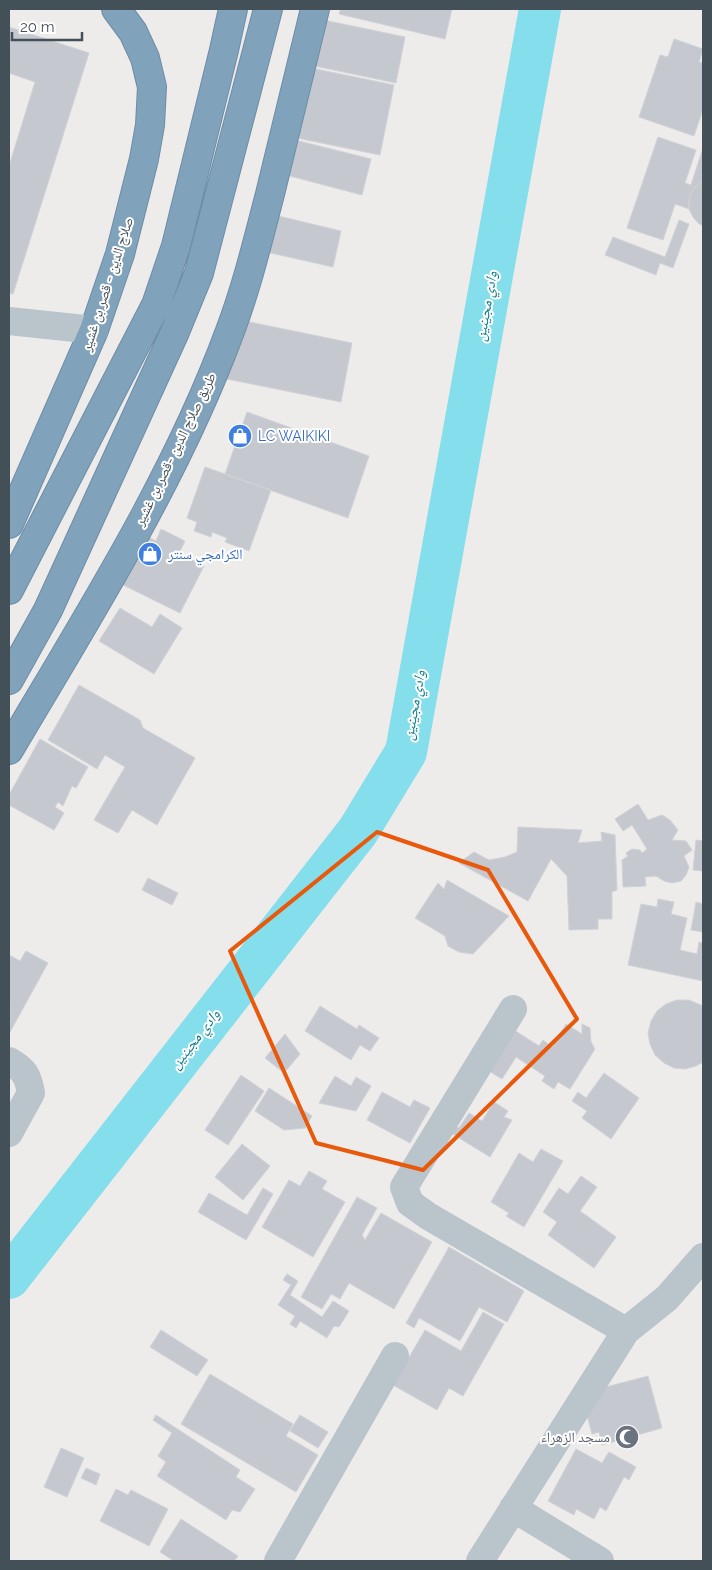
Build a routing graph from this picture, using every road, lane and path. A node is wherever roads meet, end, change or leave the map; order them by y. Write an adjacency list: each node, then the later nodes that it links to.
1 (116, 9): 6 (highway, صلاح الدين - قصر بن غشير)
2 (233, 9): 8 (highway)
3 (268, 9): 9 (highway)
4 (315, 9): 10 (highway, طريق صلاح الدين -قصر بن غشير)
5 (9, 321): 6 (street)
6 (94, 330): 7 (highway, صلاح الدين - قصر بن غشير)
7 (9, 524)
8 (9, 590)
9 (9, 680)
10 (9, 750)
11 (513, 1009): 15 (street)
12 (9, 1061): 13 (street)
13 (9, 1133)
14 (703, 1256): 15 (street)
15 (626, 1331): 17 (street)
16 (395, 1356): 18 (street)
17 (513, 1508): 19 (street); 20 (street)
18 (278, 1561)
19 (480, 1561)
20 (600, 1561)

